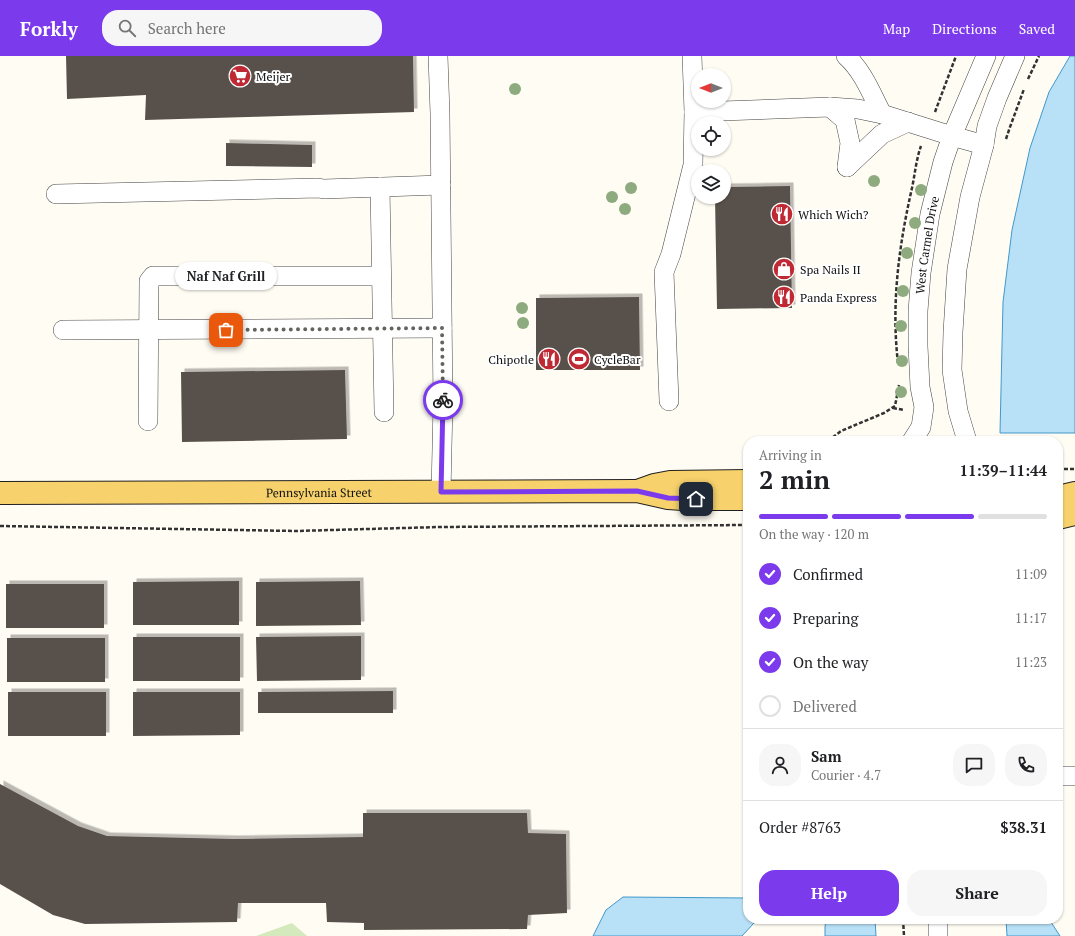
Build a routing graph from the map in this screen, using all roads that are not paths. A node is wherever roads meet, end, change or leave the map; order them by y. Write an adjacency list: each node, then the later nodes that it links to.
1 (438, 56): 12 (street)
2 (692, 56): 7 (street)
3 (846, 56): 8 (street)
4 (986, 56): 10 (street, West Carmel Drive)
5 (1015, 56): 11 (street)
6 (830, 107): 7 (street); 8 (street); 9 (street)
7 (694, 112): 20 (street)
8 (882, 114): 9 (street)
9 (908, 122): 10 (street)
10 (952, 136): 11 (street); 23 (street, West Carmel Drive)
11 (984, 145): 24 (street)
12 (441, 185): 13 (street); 17 (street)
13 (380, 187): 14 (street); 15 (street)
14 (56, 194)
15 (381, 276): 16 (street); 19 (street)
16 (382, 328): 17 (street); 19 (street); 21 (street)
17 (442, 328): 27 (street)
18 (64, 330): 19 (street)
19 (149, 330): 22 (street)
20 (669, 402)
21 (384, 412)
22 (148, 421)
23 (915, 436)
24 (965, 436)
25 (743, 481): 26 (main road, Pennsylvania Street)
26 (637, 491): 27 (main road, Pennsylvania Street); 31 (main road, Pennsylvania Street)
27 (441, 492): 28 (main road, Pennsylvania Street)
28 (0, 493)
29 (1075, 493): 30 (main road)
30 (1063, 496)
31 (743, 499)
32 (1075, 514): 33 (main road)
33 (1063, 517)
34 (1063, 776): 35 (street)
35 (1075, 776)
36 (938, 924): 37 (street)
37 (938, 936)

